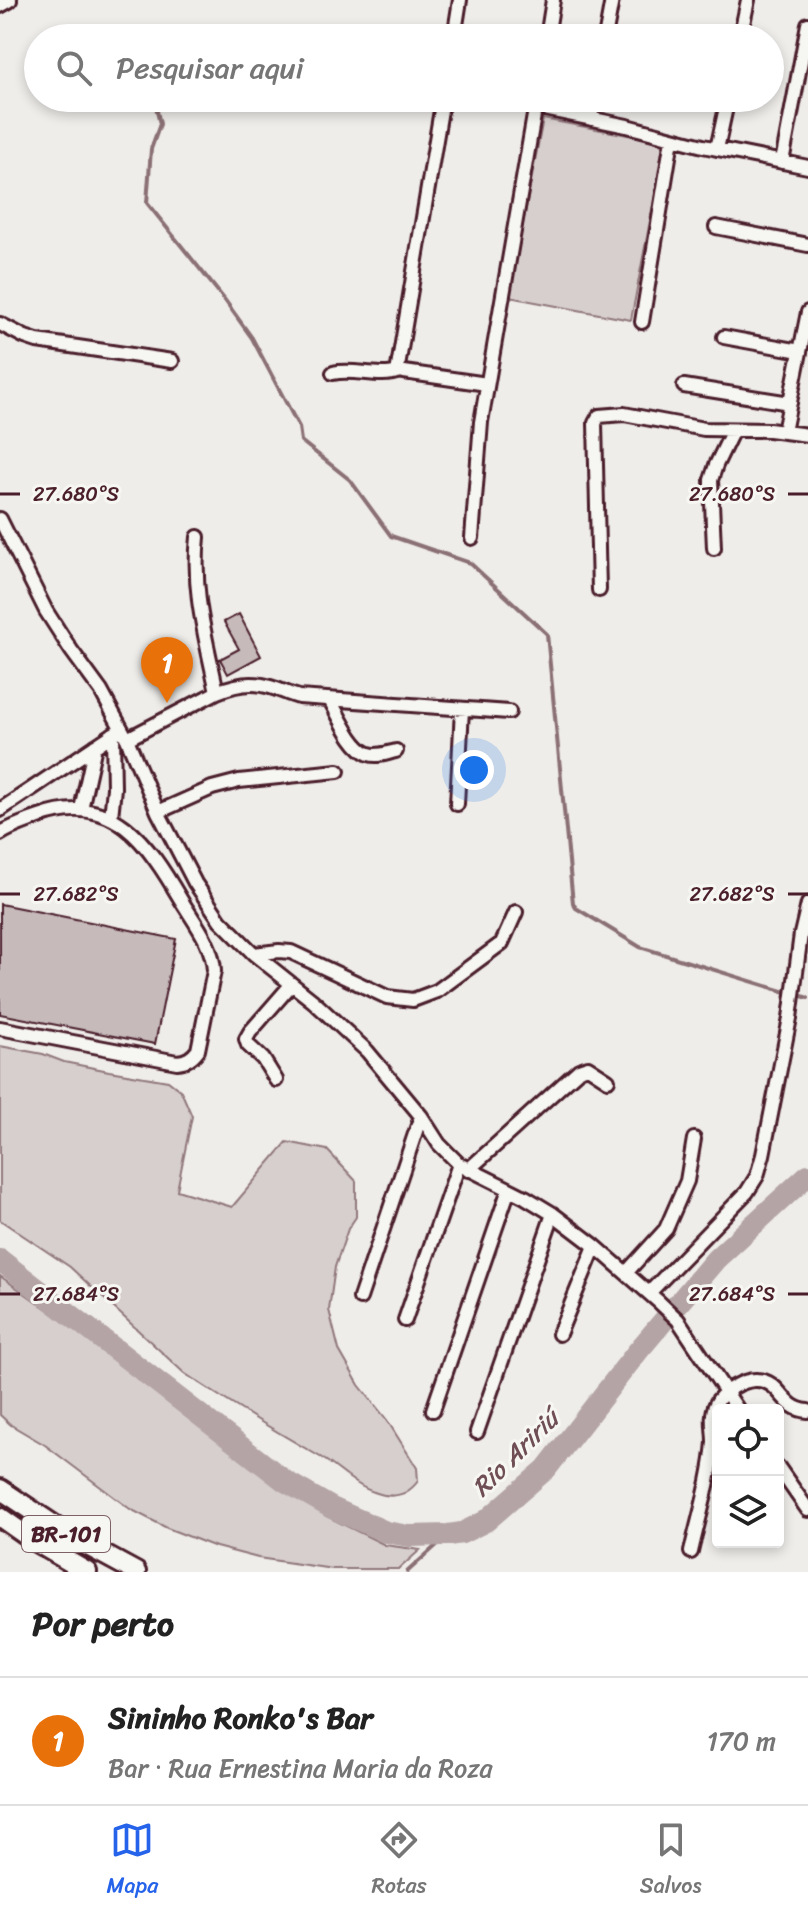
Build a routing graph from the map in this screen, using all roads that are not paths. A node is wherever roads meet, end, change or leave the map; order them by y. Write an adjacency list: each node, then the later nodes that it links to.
1 (9, 0): 6 (main road)
2 (460, 0): 7 (street)
3 (553, 0): 8 (street)
4 (612, 0): 9 (street)
5 (748, 0): 10 (street)
6 (0, 5)
7 (456, 24)
8 (549, 24)
9 (608, 24)
10 (743, 24)
11 (808, 24): 20 (street)
12 (441, 112): 30 (street)
13 (534, 112): 32 (street)
14 (569, 112): 17 (street)
15 (592, 112): 17 (street)
16 (725, 112): 19 (street)
17 (591, 118): 18 (street)
18 (672, 139): 19 (street); 25 (street)
19 (717, 149): 20 (street)
20 (782, 162): 21 (street)
21 (808, 167)
22 (716, 227): 23 (street)
23 (808, 245)
24 (808, 312): 28 (street)
25 (642, 322)
26 (0, 324): 29 (street)
27 (724, 337): 28 (street)
28 (800, 351): 34 (street)
29 (172, 361)
30 (400, 371): 31 (street); 32 (street)
31 (333, 373)
32 (487, 384): 40 (street)
33 (684, 386): 34 (street)
34 (790, 403): 36 (street)
35 (733, 430): 36 (street); 41 (street); 42 (street)
36 (784, 432): 37 (street)
37 (808, 435)
38 (0, 519): 47 (street)
39 (198, 537): 43 (street)
40 (472, 538)
41 (714, 548)
42 (599, 590)
43 (217, 692): 44 (street); 47 (street)
44 (330, 700): 45 (street); 49 (street)
45 (462, 709): 46 (street); 51 (street)
46 (509, 712)
47 (120, 734): 48 (street); 54 (street); 55 (street)
48 (95, 746): 52 (street); 53 (street)
49 (396, 751)
50 (338, 771): 54 (street)
51 (457, 804)
52 (81, 809): 55 (street); 56 (street)
53 (0, 810)
54 (158, 812): 59 (street)
55 (111, 817): 61 (street)
56 (0, 834)
57 (808, 904): 71 (street)
58 (516, 912): 59 (street)
59 (254, 954): 60 (street)
60 (291, 985): 62 (street); 64 (street)
61 (0, 1028)
62 (276, 1080)
63 (608, 1080): 66 (street)
64 (421, 1116): 66 (street); 72 (street)
65 (694, 1139): 70 (street)
66 (464, 1167): 67 (street); 73 (street)
67 (509, 1189): 68 (street); 77 (street)
68 (553, 1214): 69 (street); 79 (street)
69 (595, 1246): 70 (street); 74 (street)
70 (626, 1273): 71 (street)
71 (649, 1293): 75 (street)
72 (360, 1298)
73 (405, 1320)
74 (559, 1334)
75 (726, 1394): 76 (street); 78 (street); 84 (street)
76 (734, 1404)
77 (433, 1410)
78 (808, 1411)
79 (477, 1432)
80 (784, 1476): 82 (street)
81 (0, 1489): 86 (highway, BR-101)
82 (808, 1510)
83 (0, 1517): 85 (highway, BR-101)
84 (691, 1552)
85 (87, 1572)
86 (136, 1572)

